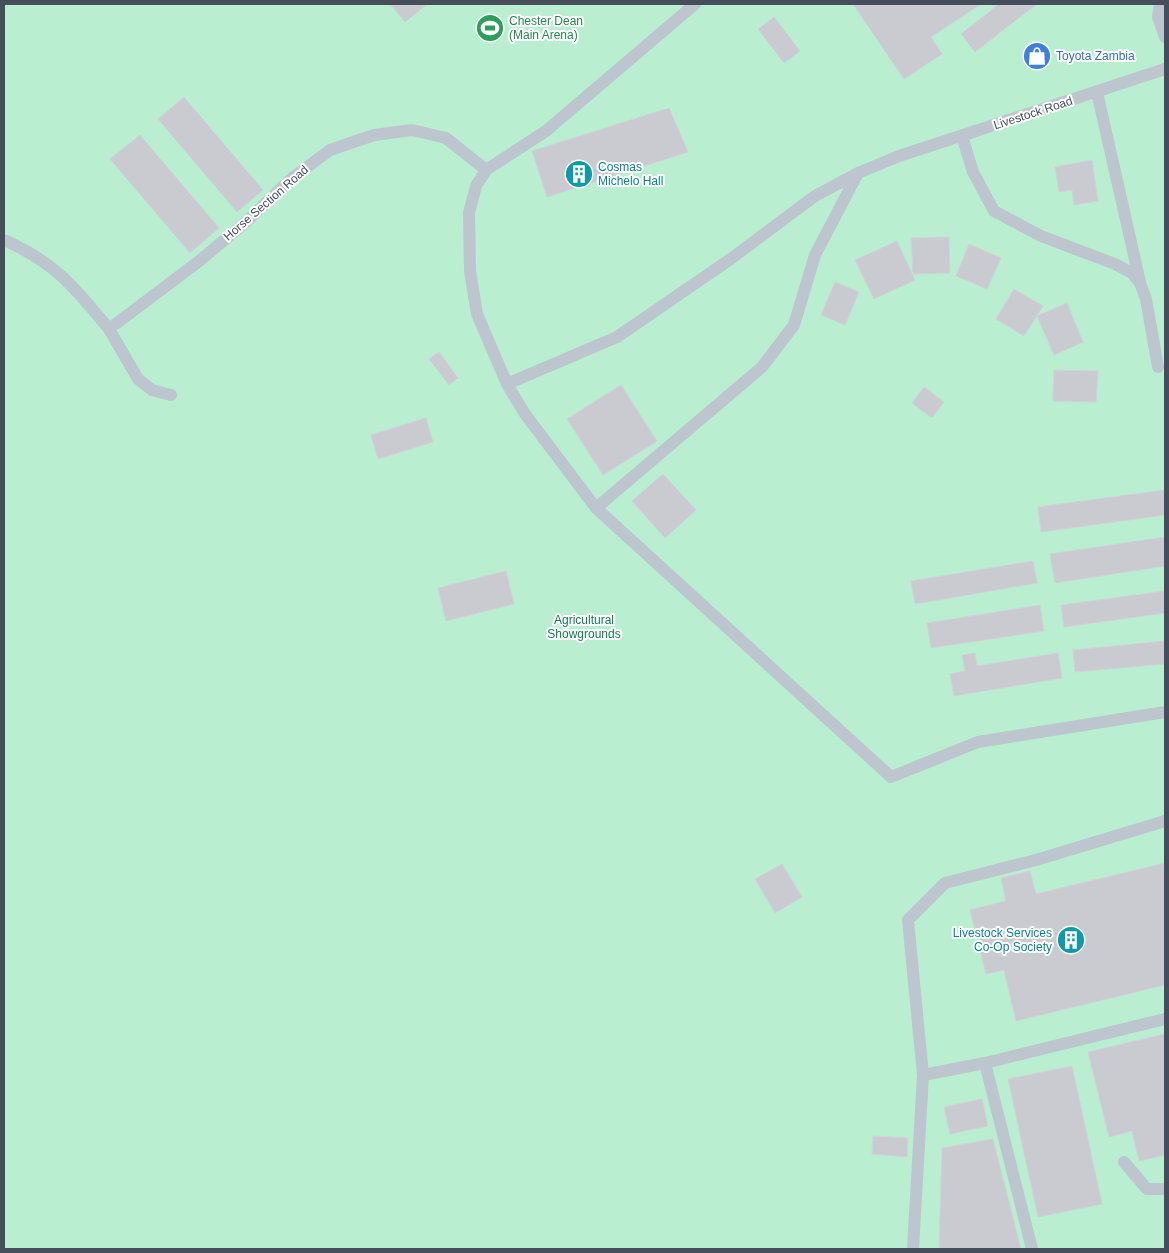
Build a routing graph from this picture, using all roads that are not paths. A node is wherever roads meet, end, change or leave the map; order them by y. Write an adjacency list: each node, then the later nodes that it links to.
1 (695, 4): 7 (lane)
2 (1159, 4): 3 (lane)
3 (1165, 37)
4 (1165, 69): 5 (lane, Livestock Road)
5 (1097, 92): 6 (lane, Livestock Road); 10 (lane)
6 (962, 136): 8 (lane, Livestock Road); 10 (lane)
7 (486, 170): 11 (lane, Horse Section Road); 13 (lane)
8 (858, 173): 13 (lane, Livestock Road); 15 (lane)
9 (4, 240): 11 (lane)
10 (1140, 283): 12 (lane)
11 (109, 329): 14 (lane)
12 (1158, 367)
13 (507, 384): 15 (lane)
14 (171, 395)
15 (596, 508): 16 (lane)
16 (1165, 712)
17 (1165, 821): 20 (lane)
18 (1165, 1018): 19 (lane)
19 (985, 1063): 20 (lane); 24 (lane)
20 (923, 1075): 23 (lane)
21 (1124, 1162): 22 (lane)
22 (1165, 1189)
23 (913, 1249)
24 (1032, 1249)

